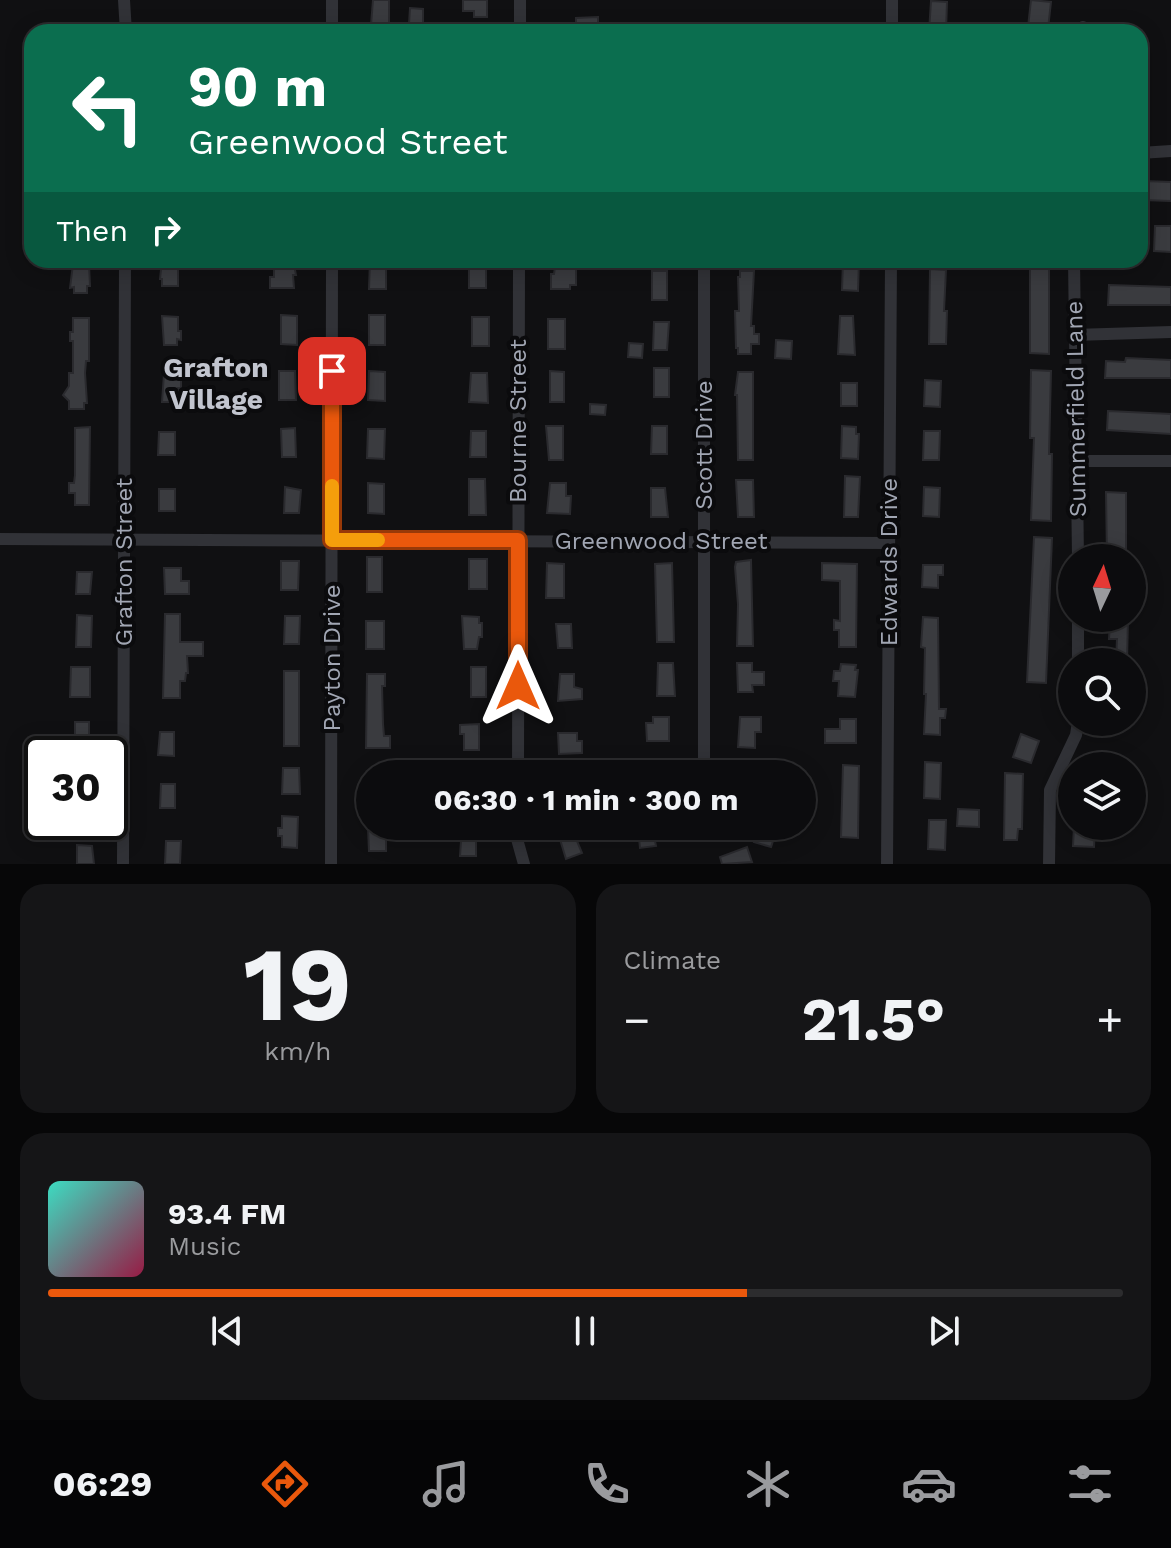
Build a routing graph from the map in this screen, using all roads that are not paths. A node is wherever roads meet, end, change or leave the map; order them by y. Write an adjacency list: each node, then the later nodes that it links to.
1 (124, 0): 5 (street)
2 (332, 0): 6 (street)
3 (520, 0): 7 (street)
4 (892, 0): 8 (street)
5 (126, 24)
6 (332, 24)
7 (520, 24)
8 (892, 24)
9 (1171, 151): 10 (street)
10 (1148, 152)
11 (125, 268): 22 (street, Grafton Street)
12 (332, 268): 23 (street, Payton Drive)
13 (519, 268): 24 (street, Bourne Street)
14 (704, 268): 25 (street, Scott Drive)
15 (891, 268): 26 (street, Edwards Drive)
16 (1074, 268): 18 (street, Summerfield Lane)
17 (1171, 332): 18 (street)
18 (1074, 335): 19 (street, Summerfield Lane)
19 (1078, 461): 20 (street); 27 (street, Summerfield Lane)
20 (1171, 461)
21 (0, 539): 22 (street, Greenwood Street)
22 (124, 539): 23 (street, Greenwood Street); 32 (street, Grafton Street)
23 (332, 540): 24 (street, Greenwood Street); 33 (street, Payton Drive)
24 (518, 540): 25 (street, Greenwood Street); 29 (street, Bourne Street)
25 (704, 541): 26 (street, Greenwood Street); 30 (street, Scott Drive)
26 (889, 543): 35 (street, Edwards Drive)
27 (1078, 544)
28 (1076, 736): 36 (street)
29 (518, 760)
30 (704, 760)
31 (517, 840): 34 (street)
32 (123, 864)
33 (331, 864)
34 (524, 864)
35 (887, 864)
36 (1049, 864)

